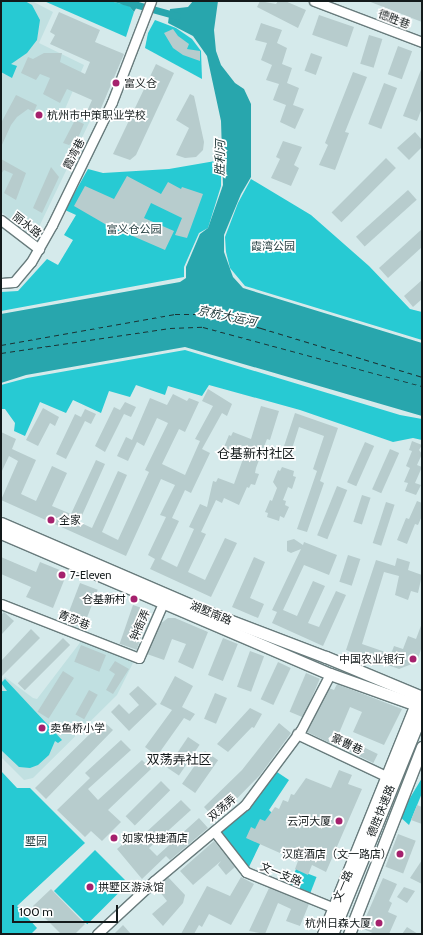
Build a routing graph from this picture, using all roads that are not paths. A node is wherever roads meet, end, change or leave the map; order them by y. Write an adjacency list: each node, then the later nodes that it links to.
1 (151, 1): 5 (street, 霞湾巷)
2 (314, 1): 3 (street, 德胜巷)
3 (422, 42)
4 (1, 220): 5 (street, 丽水路)
5 (39, 249): 6 (street, 霞湾巷)
6 (1, 283)
7 (1, 523): 13 (main road, 湖墅南路)
8 (1, 533): 9 (main road, 湖墅南路)
9 (163, 603): 11 (street, 钟衙弄); 12 (main road, 湖墅南路)
10 (1, 604): 11 (street, 青莎巷)
11 (139, 658)
12 (330, 674): 13 (main road, 湖墅南路); 15 (street, 双荡弄)
13 (421, 701): 17 (main road, 文一路); 22 (highway, 德胜快速路)
14 (422, 728): 23 (highway, 德胜快速路)
15 (297, 734): 17 (street, 豪曹巷); 18 (street, 双荡弄)
16 (422, 746): 24 (main road, 文一路)
17 (388, 777): 19 (main road, 文一路)
18 (214, 831): 19 (street, 文一支路); 20 (street, 双荡弄)
19 (334, 908): 21 (main road, 文一路)
20 (97, 934)
21 (322, 934)
22 (331, 934)
23 (340, 934)
24 (349, 934)

